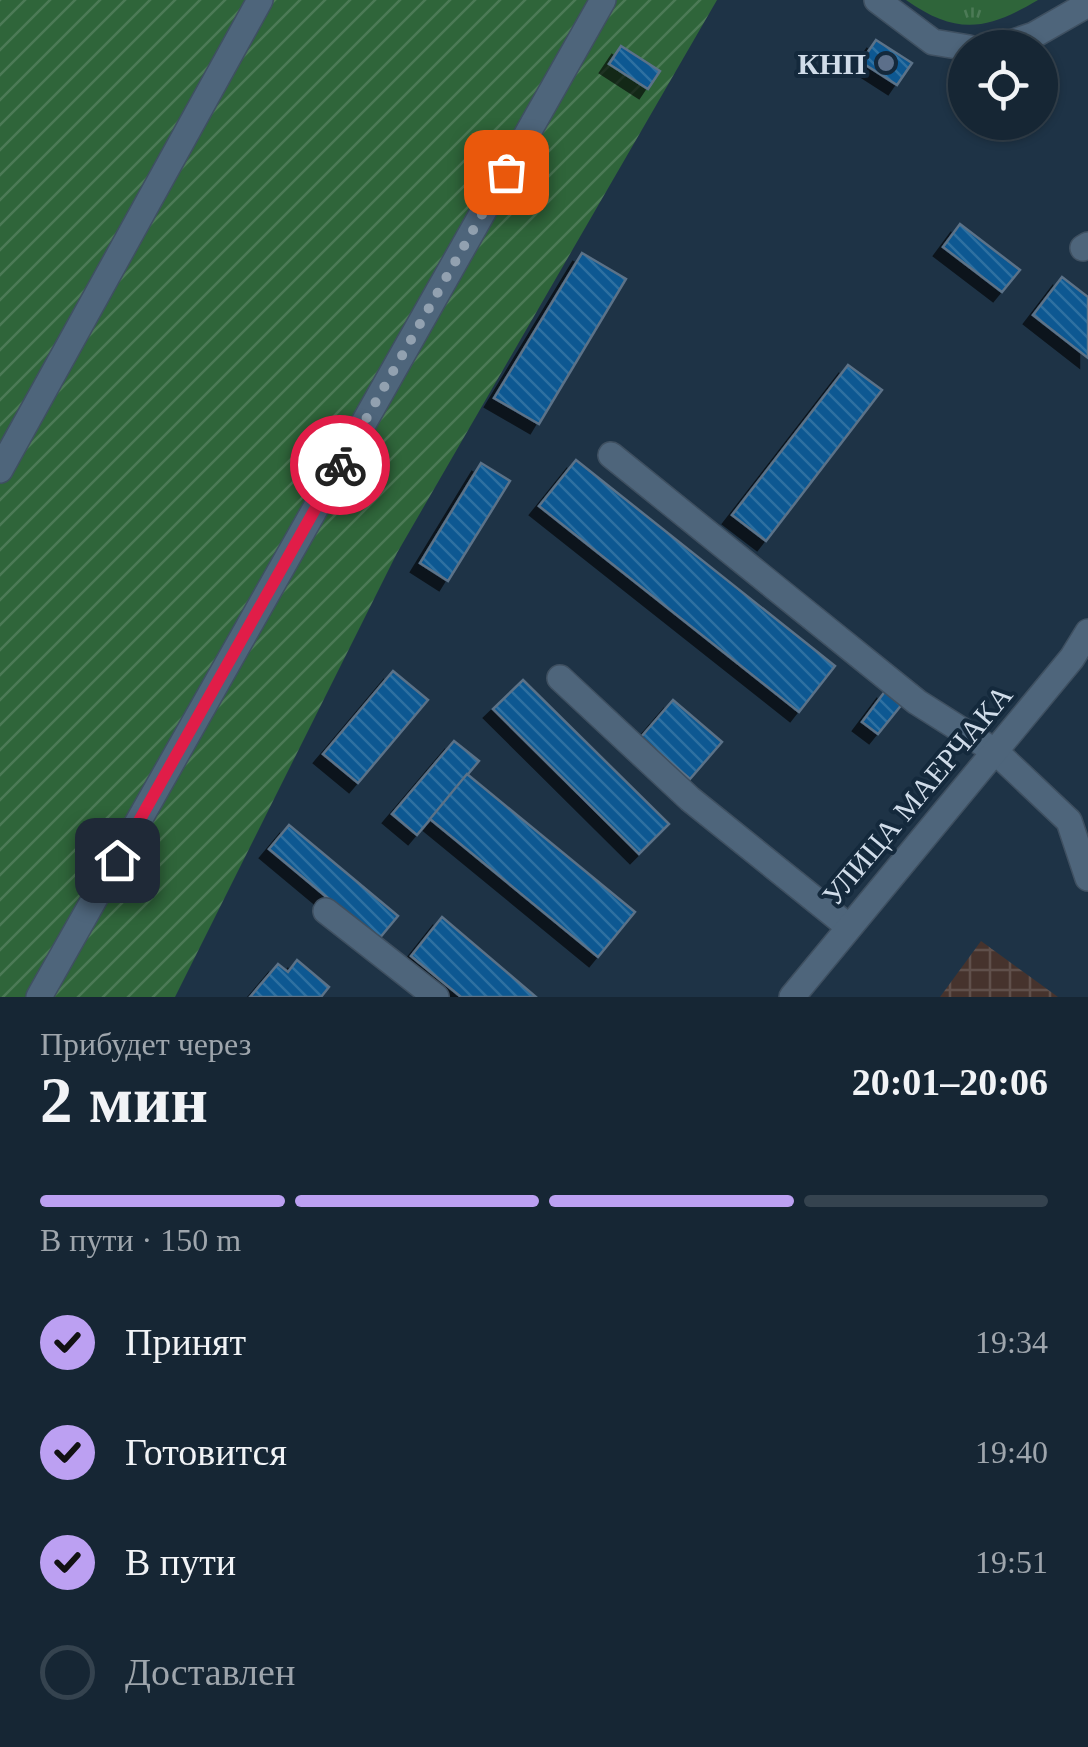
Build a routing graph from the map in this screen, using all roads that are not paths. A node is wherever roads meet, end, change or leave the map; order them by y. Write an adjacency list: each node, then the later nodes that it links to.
1 (260, 0): 8 (street)
2 (603, 0): 15 (street)
3 (877, 0): 6 (street)
4 (1088, 4): 5 (street)
5 (1043, 30)
6 (948, 44)
7 (611, 454): 11 (street)
8 (0, 470)
9 (1088, 632): 11 (street, УЛИЦА МАЕРЧАКА)
10 (560, 678): 14 (street)
11 (996, 752): 12 (street); 14 (street, УЛИЦА МАЕРЧАКА)
12 (1088, 878)
13 (326, 911): 16 (street)
14 (849, 927): 17 (street, УЛИЦА МАЕРЧАКА)
15 (39, 997)
16 (436, 997)
17 (792, 997)

